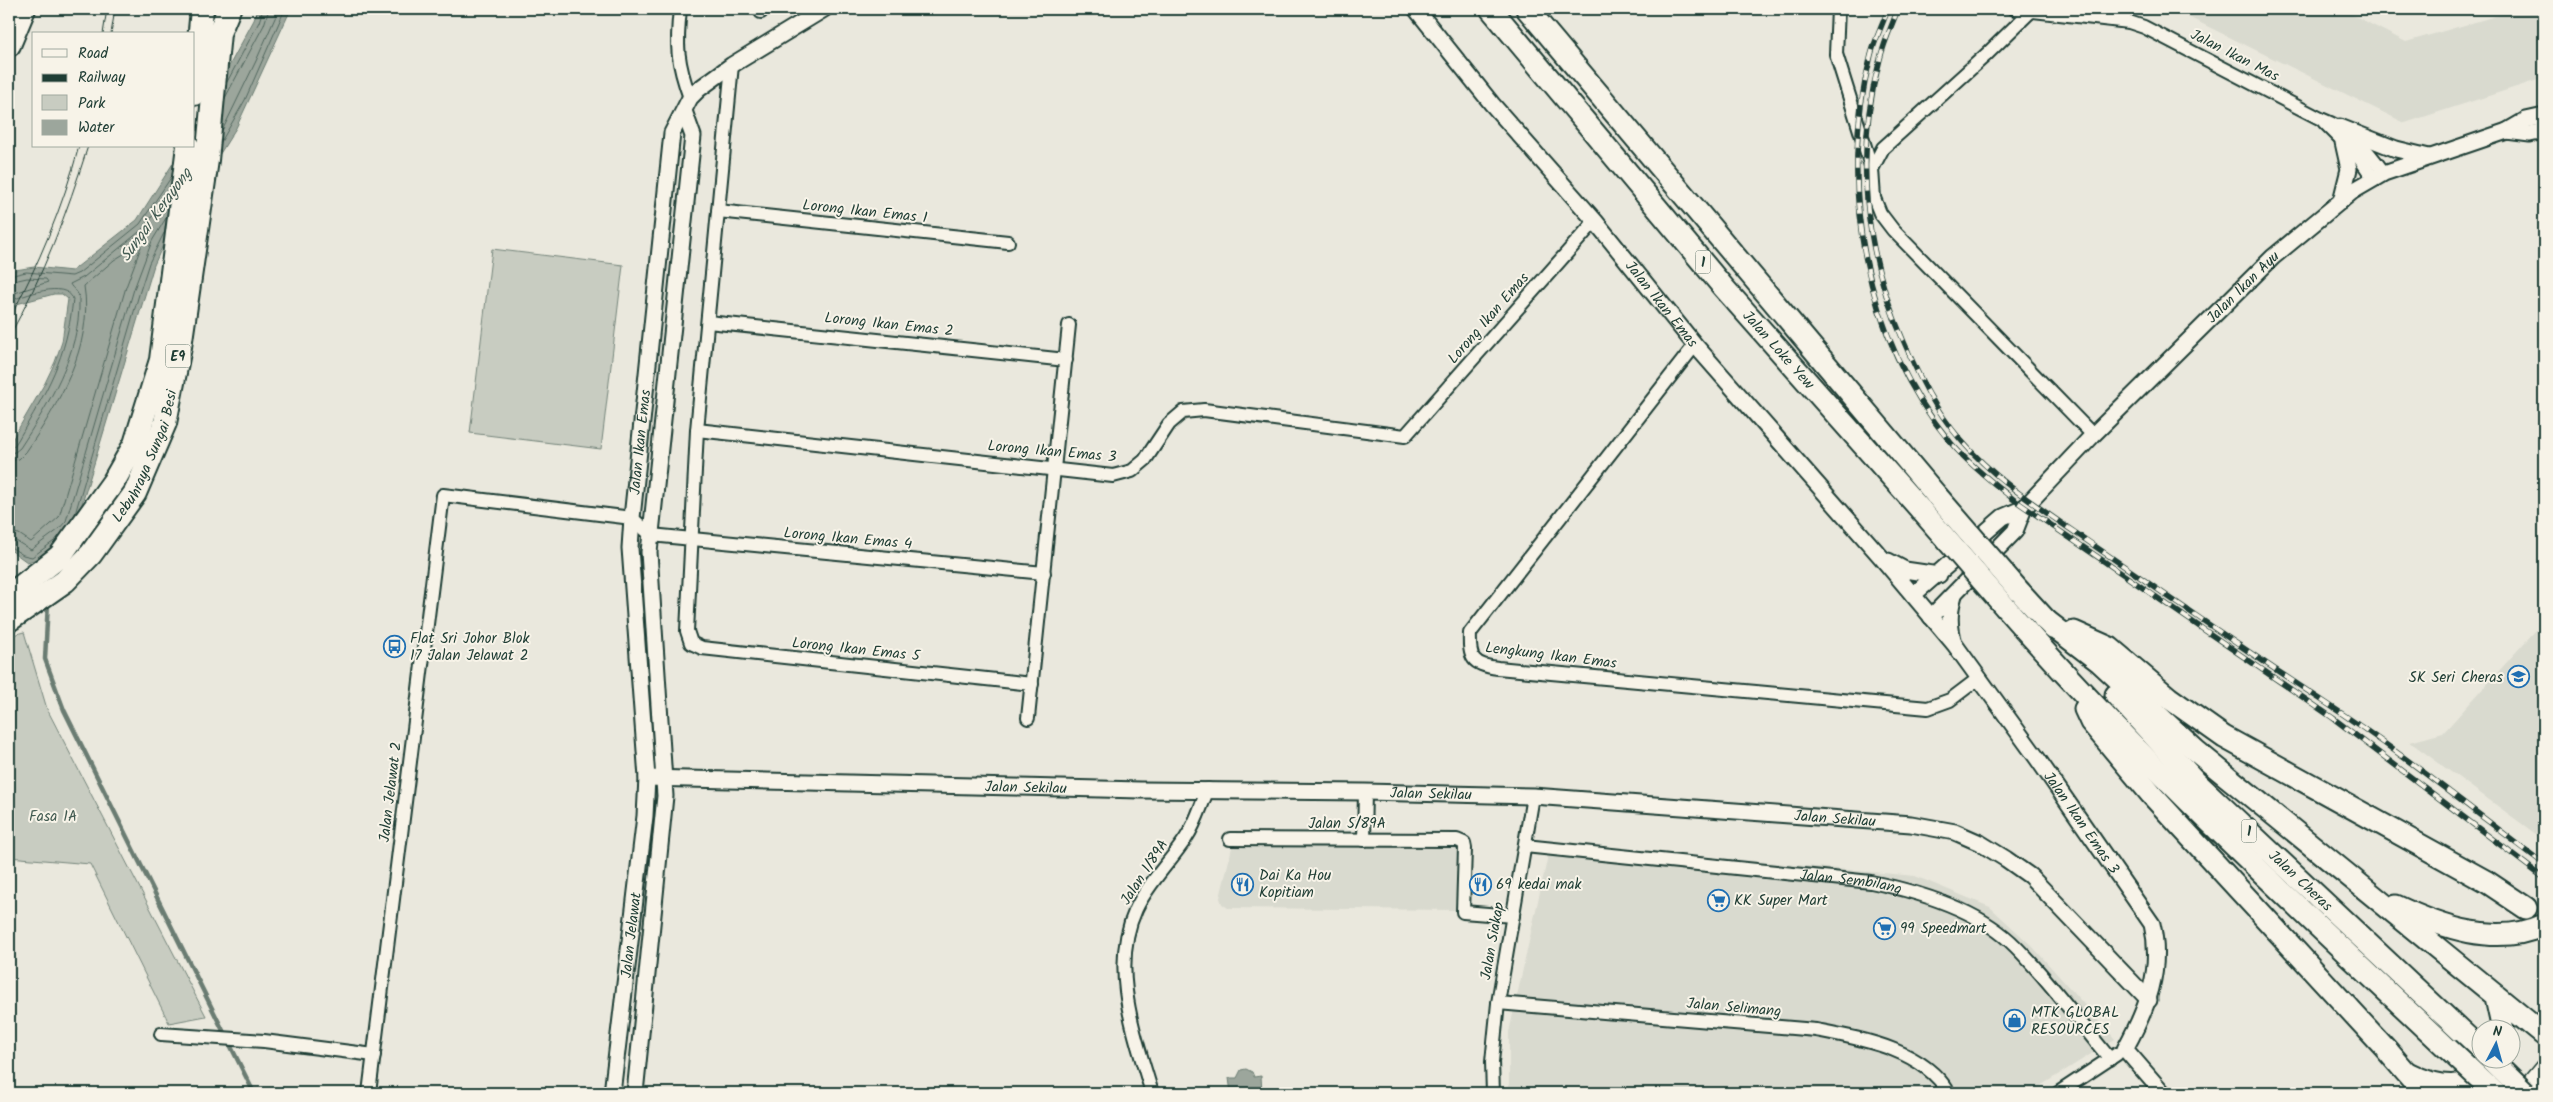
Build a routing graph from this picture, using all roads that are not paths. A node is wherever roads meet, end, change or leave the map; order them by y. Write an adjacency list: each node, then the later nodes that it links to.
1 (24, 9): 14 (highway)
2 (202, 9): 16 (highway)
3 (222, 9): 13 (highway)
4 (229, 9): 13 (highway, Lebuhraya Sungai Besi / E9)
5 (680, 9): 17 (street)
6 (824, 9): 15 (street, Jalan Ikan Emas)
7 (1416, 9): 28 (street, Jalan Ikan Emas)
8 (1491, 9): 54 (highway, Jalan Loke Yew / 1, bridge)
9 (1527, 9): 49 (highway, Jalan Loke Yew / 1, bridge)
10 (1838, 9): 24 (street)
11 (2015, 9): 12 (street, Jalan Ikan Mas)
12 (2031, 11): 21 (street, Jalan Ikan Mas); 24 (street)
13 (219, 33): 50 (highway, Lebuhraya Sungai Besi / E9)
14 (9, 45)
15 (732, 65): 17 (street, Jalan Ikan Emas); 27 (street)
16 (195, 83)
17 (687, 104): 39 (street, Jalan Ikan Emas); 40 (street, Jalan Ikan Emas)
18 (2544, 116): 19 (street, Jalan Ikan Ayu)
19 (2507, 131): 20 (street, Jalan Ikan Ayu); 23 (street, Jalan Ikan Ayu)
20 (2544, 131)
21 (2342, 134): 23 (street); 25 (street, Jalan Ikan Mas); 26 (street)
22 (188, 148): 47 (highway, Lebuhraya Sungai Besi / E9)
23 (2431, 157): 25 (street, Jalan Ikan Ayu)
24 (1872, 169): 35 (street)
25 (2379, 176): 26 (street, Jalan Ikan Ayu)
26 (2341, 201): 35 (street, Jalan Ikan Ayu)
27 (718, 211): 29 (street, Lorong Ikan Emas 1); 30 (street)
28 (1595, 221): 32 (street, Jalan Ikan Emas); 36 (street, Lorong Ikan Emas)
29 (1008, 242)
30 (708, 322): 33 (street, Lorong Ikan Emas 2); 34 (street)
31 (1069, 325): 33 (street)
32 (1695, 345): 42 (street, Jalan Ikan Emas); 52 (street, Lengkung Ikan Emas)
33 (1066, 360): 37 (street)
34 (697, 430): 37 (street, Lorong Ikan Emas 3); 41 (street)
35 (2093, 435): 38 (street, Jalan Ikan Ayu)
36 (1405, 436): 37 (street, Lorong Ikan Emas 3)
37 (1054, 470): 43 (street)
38 (2024, 508): 44 (street, Jalan Ikan Ayu); 45 (street, Jalan Ikan Ayu)
39 (632, 518): 40 (street); 56 (street, Jalan Ikan Emas); 76 (street, Jalan Jelawat 2)
40 (650, 535): 41 (street, Lorong Ikan Emas 4); 57 (street, Jalan Ikan Emas)
41 (690, 540): 43 (street, Lorong Ikan Emas 4); 53 (street, Lorong Ikan Emas 5)
42 (1881, 557): 44 (street); 46 (street, Jalan Ikan Emas)
43 (1044, 573): 53 (street)
44 (1939, 575): 46 (street, Jalan Ikan Ayu)
45 (1955, 593): 48 (street, Jalan Ikan Ayu); 51 (street)
46 (1913, 595): 48 (street, Jalan Ikan Emas)
47 (9, 596)
48 (1931, 617): 51 (street, Jalan Ikan Emas 3)
49 (2044, 619): 64 (highway); 65 (highway); 74 (highway, Jalan Cheras / 1)
50 (9, 620)
51 (1955, 645): 52 (street, Jalan Ikan Emas 3)
52 (1979, 678): 69 (street, Jalan Ikan Emas 3)
53 (1032, 684): 55 (street)
54 (2074, 686): 81 (highway); 91 (highway, Jalan Cheras / 1, bridge)
55 (1028, 718)
56 (647, 778): 57 (street, Jalan Sekilau); 83 (street, Jalan Jelawat)
57 (666, 779): 58 (street, Jalan Sekilau); 84 (street, Jalan Jelawat)
58 (1208, 789): 59 (street, Jalan Sekilau); 85 (street, Jalan 1/89A)
59 (1365, 792): 60 (street, Jalan Sekilau); 62 (street)
60 (1533, 796): 63 (street, Jalan Siakap); 69 (street, Jalan Sekilau)
61 (1230, 839): 62 (street, Jalan 5/89A)
62 (1364, 840): 66 (street, Jalan 5/89A)
63 (1525, 846): 66 (street, Jalan Siakap); 77 (street, Jalan Sembilang)
64 (2366, 891): 67 (highway); 68 (highway)
65 (2526, 908)
66 (1513, 916): 70 (street, Jalan Siakap)
67 (2544, 925)
68 (2496, 998): 71 (highway); 73 (highway)
69 (2149, 1000): 75 (street, Jalan Ikan Emas 3)
70 (1498, 1003): 86 (street, Jalan Siakap); 87 (street, Jalan Selimang)
71 (2502, 1020)
72 (161, 1034): 76 (street)
73 (2544, 1035)
74 (2470, 1039)
75 (2125, 1049): 77 (street); 89 (street)
76 (374, 1055): 82 (street, Jalan Jelawat 2)
77 (2110, 1059): 88 (street)
78 (2544, 1068): 92 (main road)
79 (2488, 1070): 81 (highway)
80 (2501, 1070): 92 (highway, bridge)
81 (2409, 1083): 90 (highway)
82 (369, 1093)
83 (612, 1093)
84 (635, 1093)
85 (1152, 1093)
86 (1493, 1093)
87 (1949, 1093)
88 (2058, 1093)
89 (2162, 1093)
90 (2424, 1093)
91 (2495, 1093)
92 (2524, 1093)

